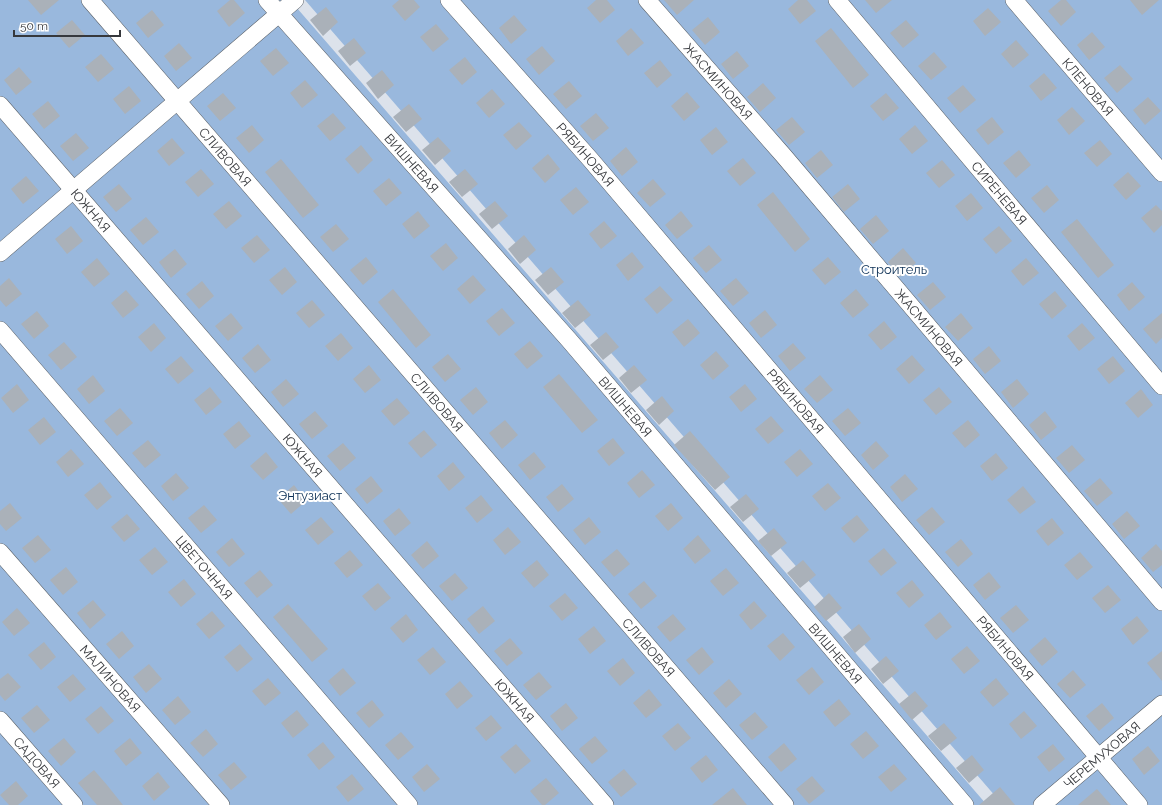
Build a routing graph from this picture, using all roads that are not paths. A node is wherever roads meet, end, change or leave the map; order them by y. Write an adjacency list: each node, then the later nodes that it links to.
1 (90, 0): 9 (street, СЛИВОВАЯ)
2 (268, 0): 8 (street, ВИШНЕВАЯ)
3 (295, 0): 8 (street)
4 (449, 0): 20 (street, РЯБИНОВАЯ)
5 (647, 0): 17 (street, ЖАСМИНОВАЯ)
6 (837, 0): 15 (street, СИРЕНЕВАЯ)
7 (1014, 0): 11 (street, КЛЕНОВАЯ)
8 (279, 14): 9 (street); 26 (street, ВИШНЕВАЯ)
9 (176, 101): 12 (street); 25 (street, СЛИВОВАЯ)
10 (0, 105): 12 (street, ЮЖНАЯ)
11 (1162, 173)
12 (73, 190): 13 (street); 24 (street, ЮЖНАЯ)
13 (0, 253)
14 (0, 330): 23 (street, ЦВЕТОЧНАЯ)
15 (1162, 386)
16 (0, 552): 22 (street, МАЛИНОВАЯ)
17 (1162, 602)
18 (1162, 704): 20 (street, ЧЕРЕМУХОВАЯ)
19 (0, 720): 21 (street, САДОВАЯ)
20 (1098, 758): 27 (street, ЧЕРЕМУХОВАЯ); 28 (street, РЯБИНОВАЯ)
21 (74, 805)
22 (221, 805)
23 (409, 805)
24 (605, 805)
25 (785, 805)
26 (965, 805)
27 (1042, 805)
28 (1139, 805)

